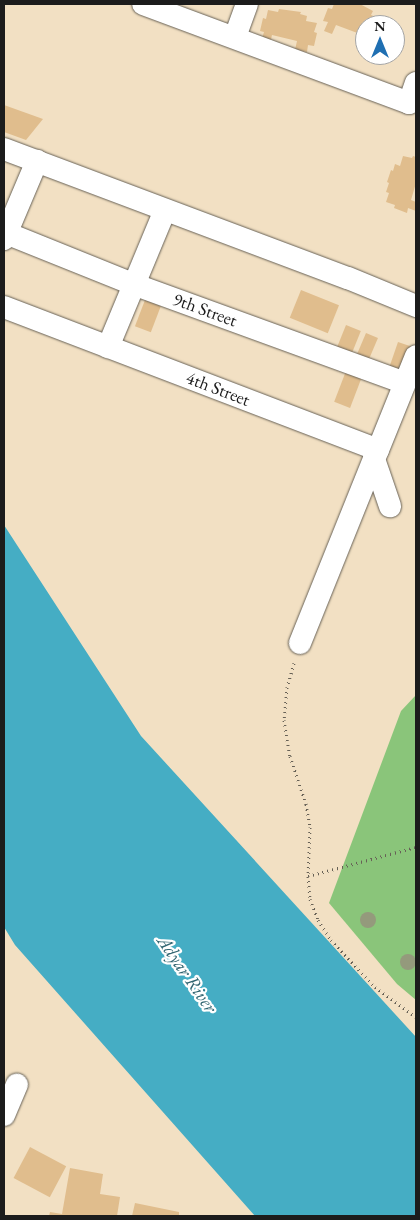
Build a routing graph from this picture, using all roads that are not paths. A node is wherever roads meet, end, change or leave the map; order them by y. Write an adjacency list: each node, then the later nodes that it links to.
1 (143, 4): 3 (street)
2 (247, 4): 3 (street)
3 (235, 37): 4 (street)
4 (416, 83)
5 (4, 149): 6 (street)
6 (36, 161): 7 (street); 8 (street)
7 (165, 210): 9 (street); 10 (street)
8 (5, 236): 9 (street, 9th Street)
9 (133, 284): 12 (street); 14 (street, 9th Street)
10 (416, 306)
11 (4, 307): 12 (street, 4th Street)
12 (108, 347): 15 (street, 4th Street)
13 (416, 356): 14 (street)
14 (405, 383): 15 (street)
15 (376, 454): 16 (street); 17 (street)
16 (390, 506)
17 (300, 643)
18 (17, 1085): 19 (street)
19 (4, 1115)

